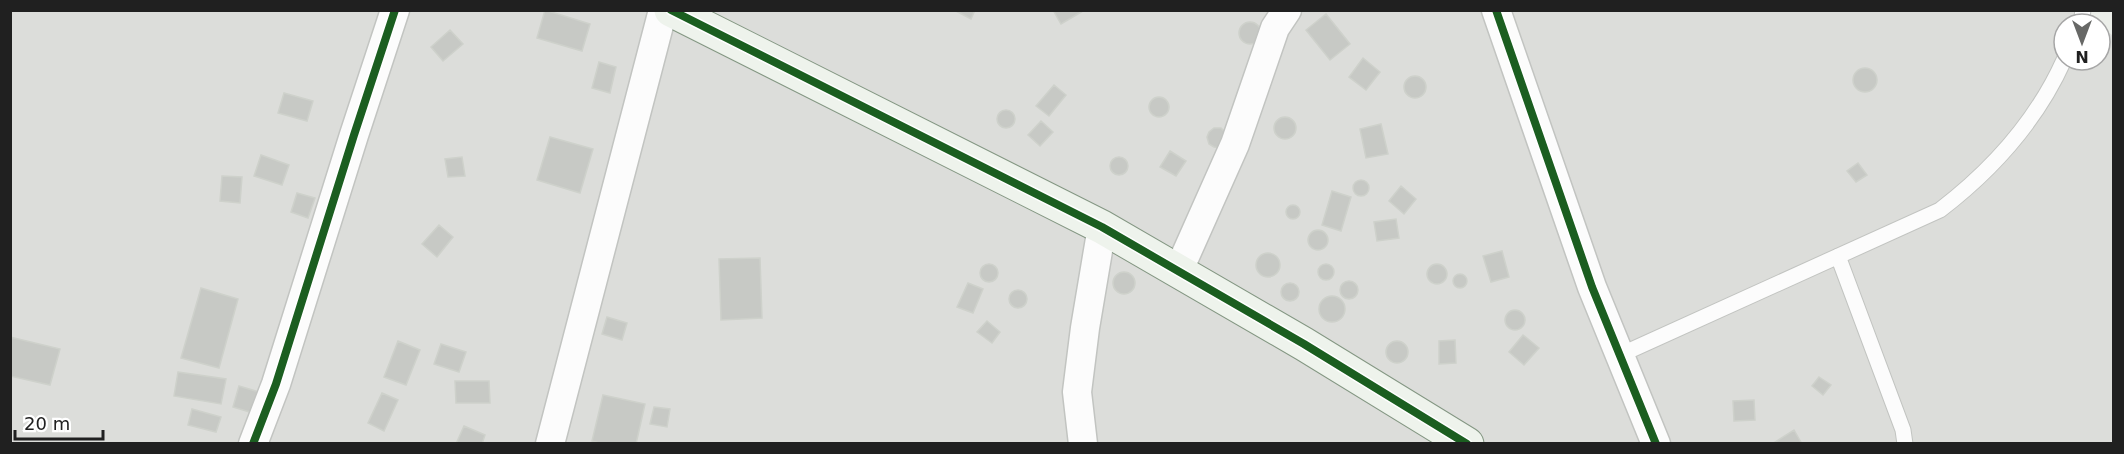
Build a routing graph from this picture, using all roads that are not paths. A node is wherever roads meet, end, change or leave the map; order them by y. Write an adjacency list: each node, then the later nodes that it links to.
1 (395, 10): 11 (street)
2 (663, 10): 12 (street)
3 (672, 10): 7 (street)
4 (1287, 10): 9 (street)
5 (1496, 10): 10 (street)
6 (2057, 72): 8 (lane)
7 (1102, 227): 9 (street); 13 (street)
8 (1838, 256): 10 (lane); 16 (lane)
9 (1178, 272): 14 (street)
10 (1620, 355): 15 (street)
11 (253, 444)
12 (550, 444)
13 (1083, 444)
14 (1467, 444)
15 (1656, 444)
16 (1905, 444)

